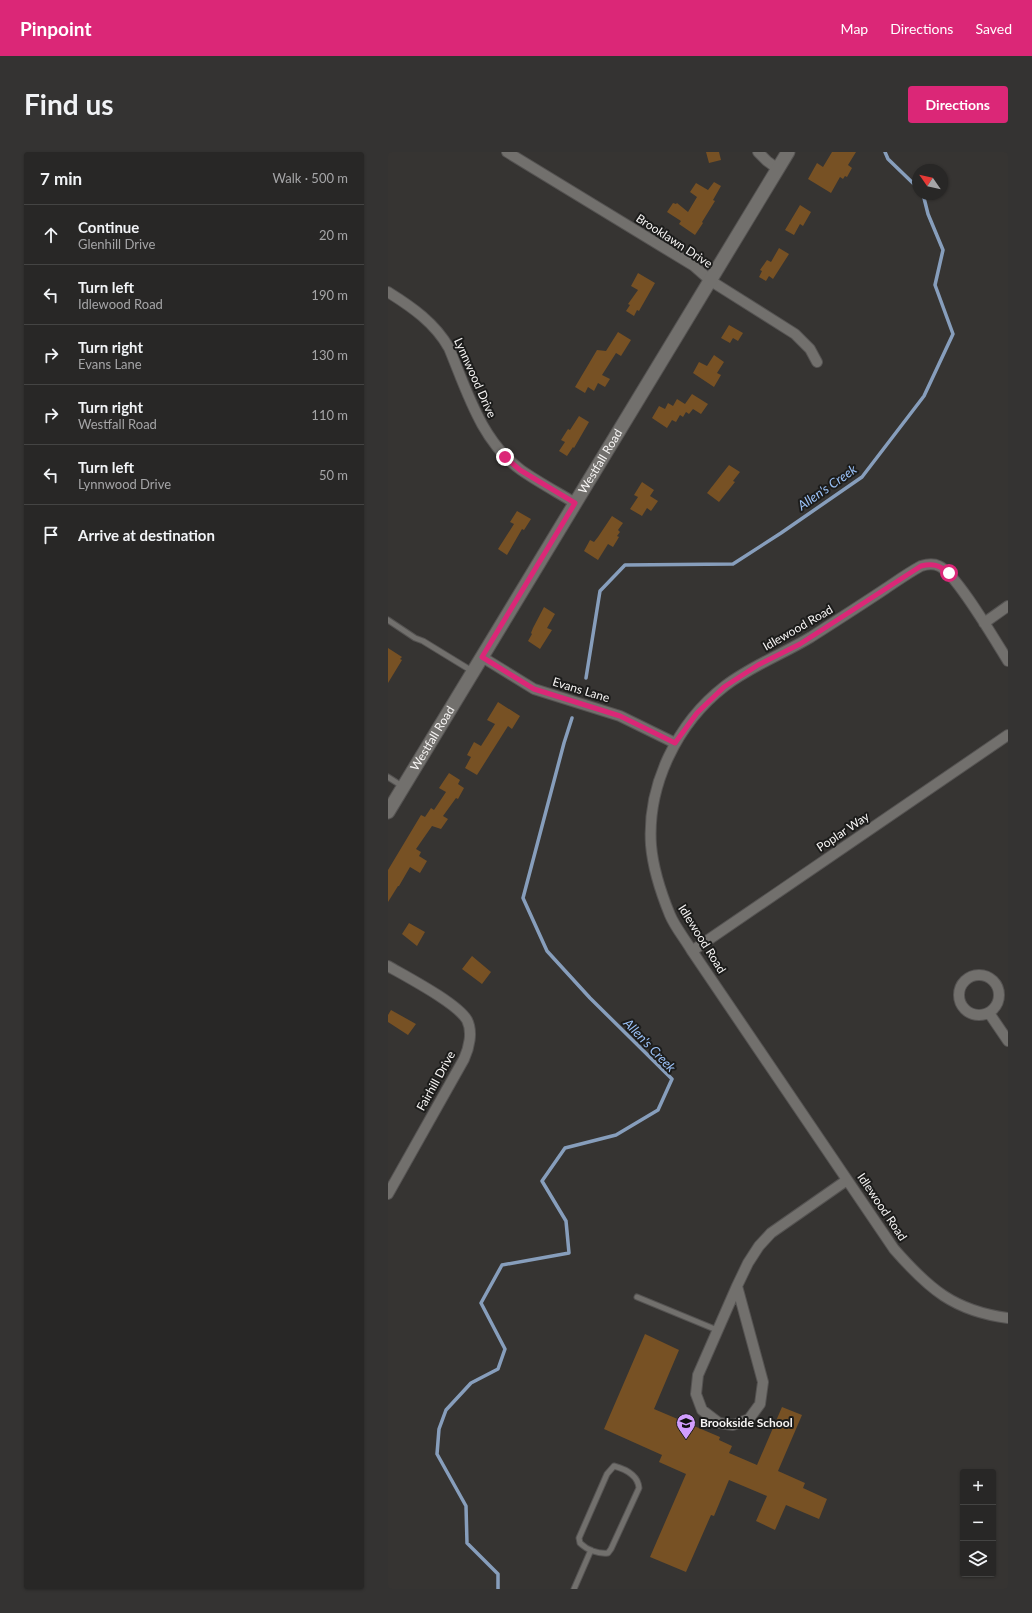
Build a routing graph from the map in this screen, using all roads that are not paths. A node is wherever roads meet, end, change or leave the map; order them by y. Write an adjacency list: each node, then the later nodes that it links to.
1 (758, 152): 4 (street)
2 (788, 152): 4 (street, Westfall Road)
3 (512, 153): 5 (street, Brooklawn Drive)
4 (778, 169): 5 (street, Westfall Road)
5 (711, 281): 7 (street, Brooklawn Drive); 8 (street, Westfall Road)
6 (388, 292): 8 (street, Lynnwood Drive)
7 (817, 362)
8 (575, 503): 12 (street, Westfall Road)
9 (1008, 606): 11 (street)
10 (388, 620): 14 (lane)
11 (984, 623): 13 (street); 16 (street, Idlewood Road)
12 (482, 657): 14 (street, Westfall Road); 16 (street, Evans Lane)
13 (1008, 661)
14 (473, 672): 18 (street, Westfall Road)
15 (1008, 735): 20 (street, Poplar Way)
16 (675, 743): 20 (street, Idlewood Road)
17 (388, 777): 18 (lane)
18 (403, 786): 19 (street, Westfall Road)
19 (388, 812)
20 (692, 951): 24 (street, Idlewood Road)
21 (388, 966): 25 (street, Fairhill Drive)
22 (989, 1013): 22 (street); 23 (street)
23 (1008, 1041)
24 (847, 1180): 26 (street); 28 (street, Idlewood Road)
25 (388, 1194)
26 (736, 1286): 29 (street); 29 (street)
27 (637, 1297): 29 (lane)
28 (1008, 1318)
29 (717, 1330)
30 (591, 1550): 30 (lane); 31 (lane)
31 (574, 1589)

